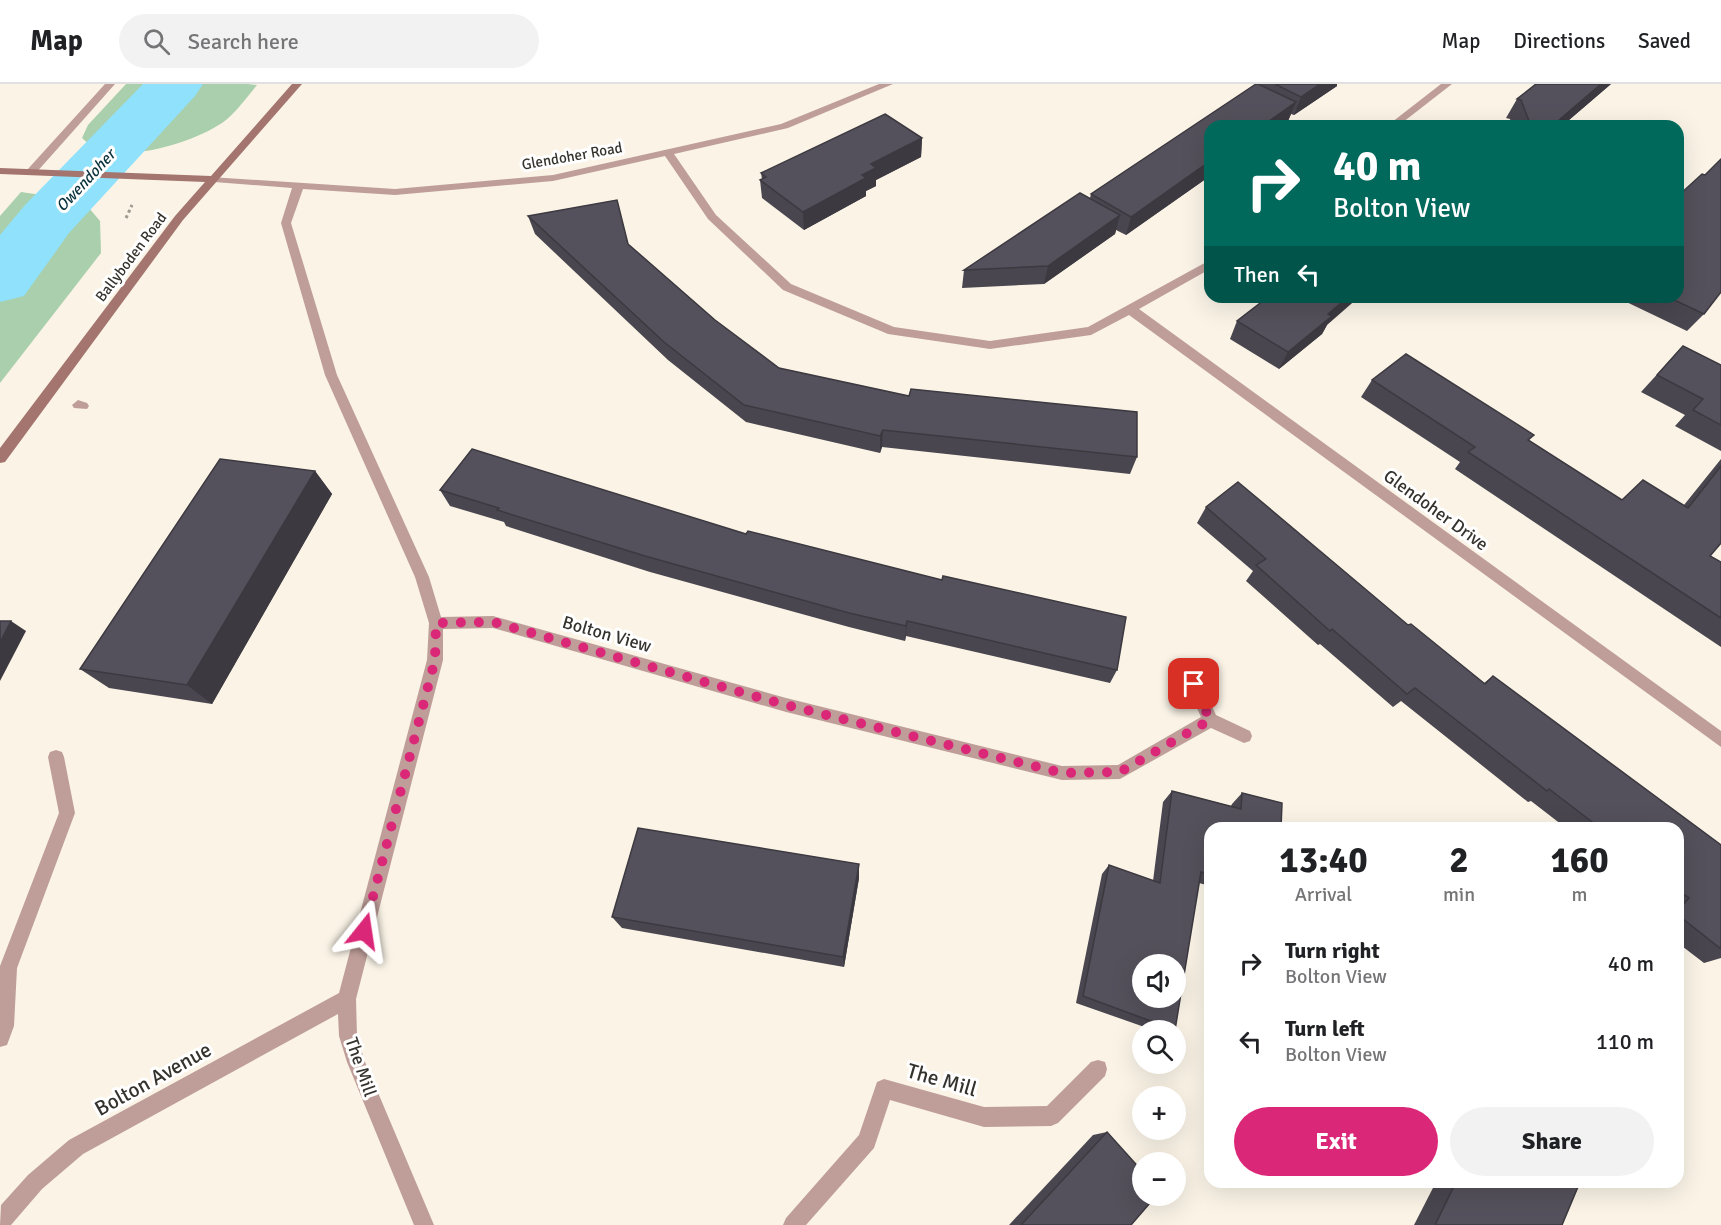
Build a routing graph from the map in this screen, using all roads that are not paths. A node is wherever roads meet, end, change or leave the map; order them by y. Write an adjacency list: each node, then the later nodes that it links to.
1 (110, 84): 8 (street)
2 (297, 84): 9 (main road, Ballyboden Road)
3 (888, 84): 6 (street, Glendoher Road)
4 (1447, 84): 5 (street)
5 (1400, 120)
6 (667, 152): 10 (street, Glendoher Road); 12 (street)
7 (0, 171): 8 (main road)
8 (31, 172): 9 (main road)
9 (214, 179): 10 (street, Glendoher Road); 13 (main road, Ballyboden Road)
10 (299, 184): 14 (street)
11 (1204, 267): 12 (street)
12 (1130, 309): 18 (street, Glendoher Drive)
13 (0, 458)
14 (436, 623): 16 (street, Bolton View); 20 (street, The Mill)
15 (1194, 684): 16 (street)
16 (1210, 720): 17 (street)
17 (1244, 735)
18 (1721, 740)
19 (56, 757): 21 (street)
20 (347, 999): 23 (street, Bolton Avenue); 24 (street, The Mill)
21 (0, 1038)
22 (1098, 1069): 25 (street, The Mill)
23 (0, 1223)
24 (424, 1225)
25 (793, 1225)

